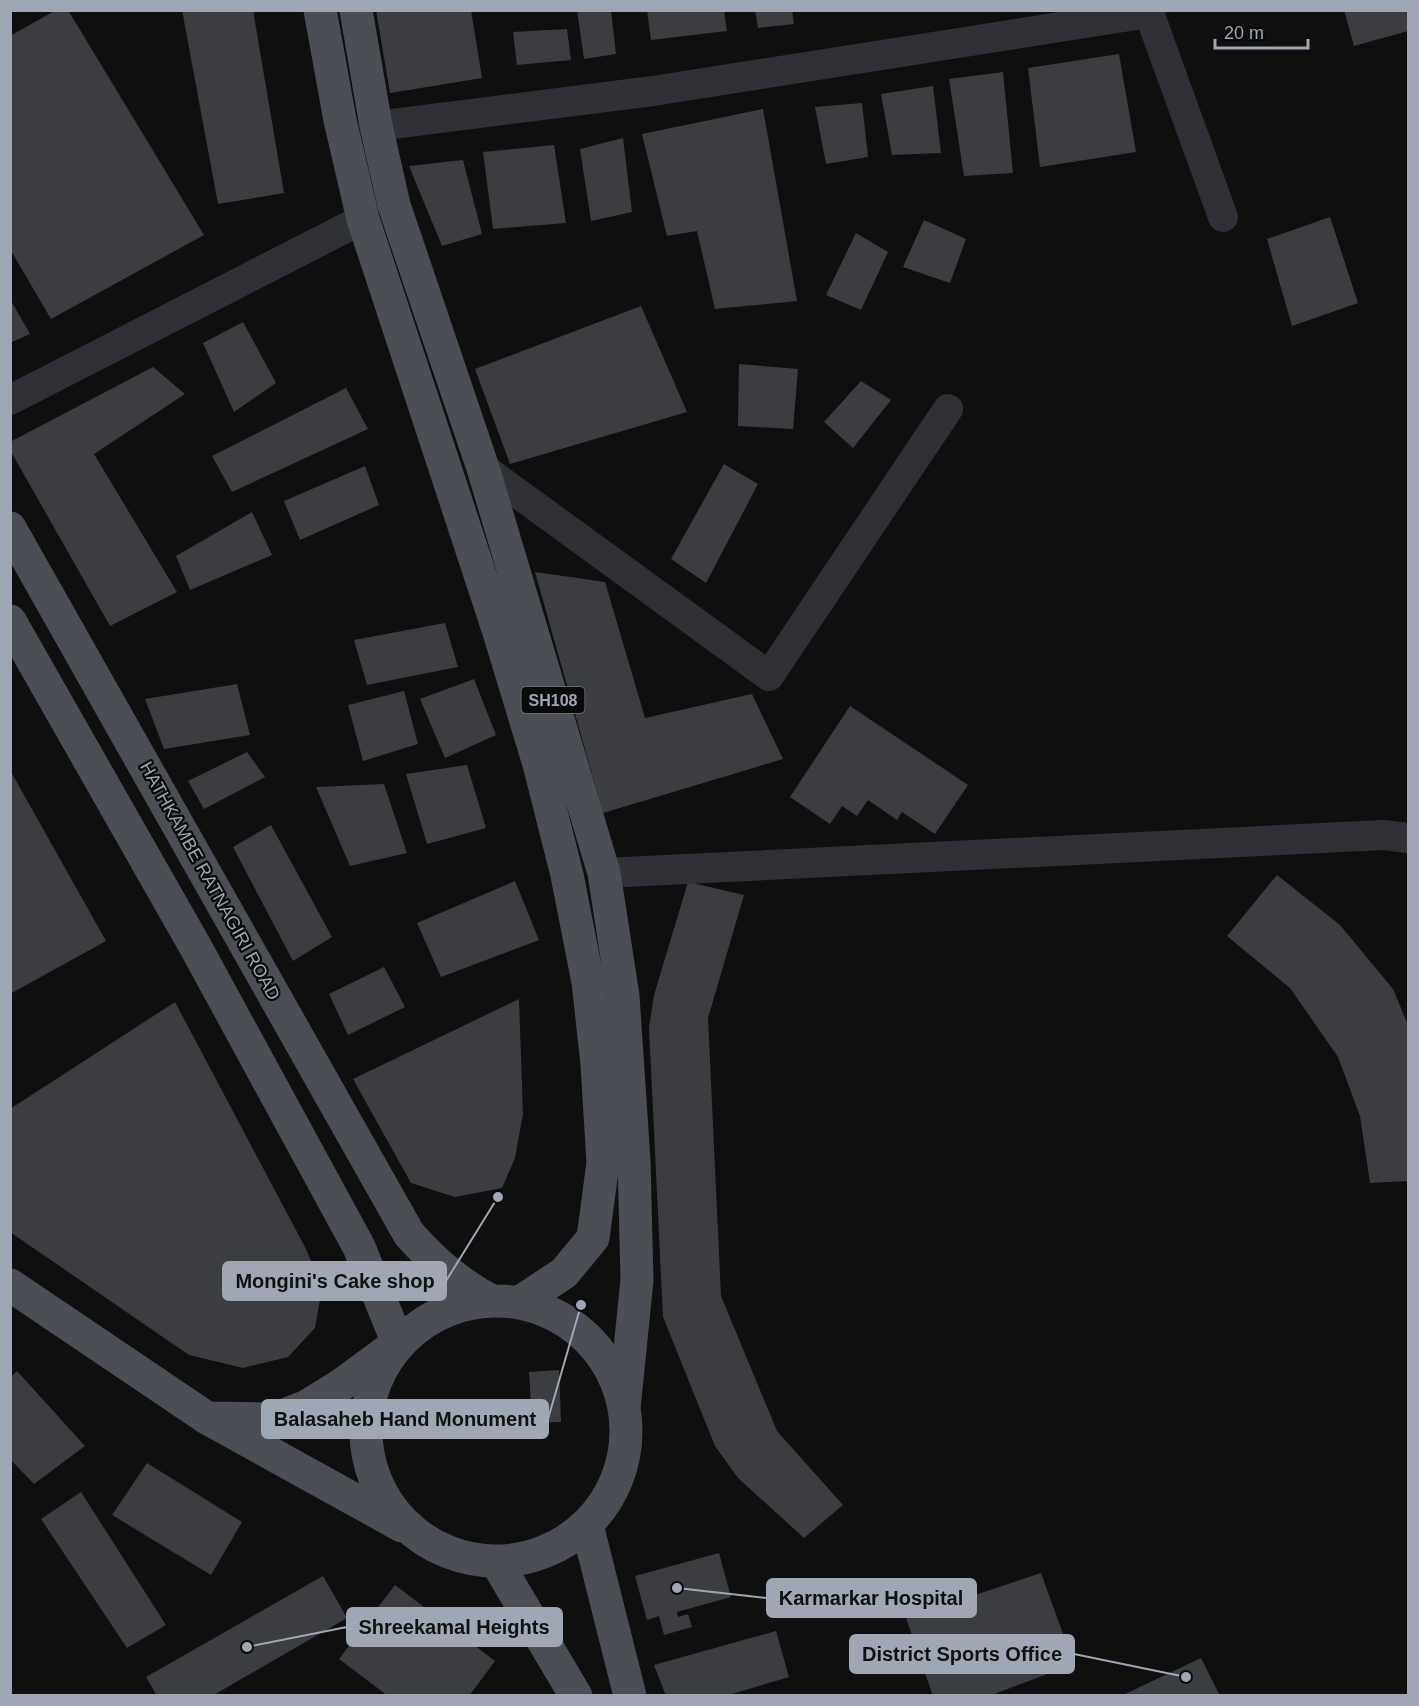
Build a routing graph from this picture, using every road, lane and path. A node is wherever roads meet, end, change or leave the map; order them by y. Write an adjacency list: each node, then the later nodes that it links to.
1 (320, 10): 6 (main road)
2 (356, 10): 4 (main road, SH108)
3 (1148, 12): 4 (street); 5 (street)
4 (376, 126): 9 (main road, SH108)
5 (1223, 217)
6 (363, 219): 7 (street); 15 (main road)
7 (10, 400)
8 (948, 409): 9 (street)
9 (483, 468): 13 (main road, SH108)
10 (10, 528): 15 (main road, HATHKAMBE RATNAGIRI ROAD)
11 (10, 621): 16 (main road)
12 (1408, 838): 13 (street)
13 (604, 873): 17 (main road, SH108)
14 (10, 1285): 18 (main road)
15 (506, 1301): 16 (main road); 17 (main road, HATHKAMBE RATNAGIRI ROAD)
16 (398, 1343): 18 (main road); 20 (main road)
17 (624, 1408): 19 (main road)
18 (207, 1418): 20 (main road)
19 (587, 1525): 21 (main road); 23 (main road)
20 (412, 1531): 21 (main road)
21 (497, 1563): 22 (main road)
22 (576, 1695)
23 (630, 1695)

